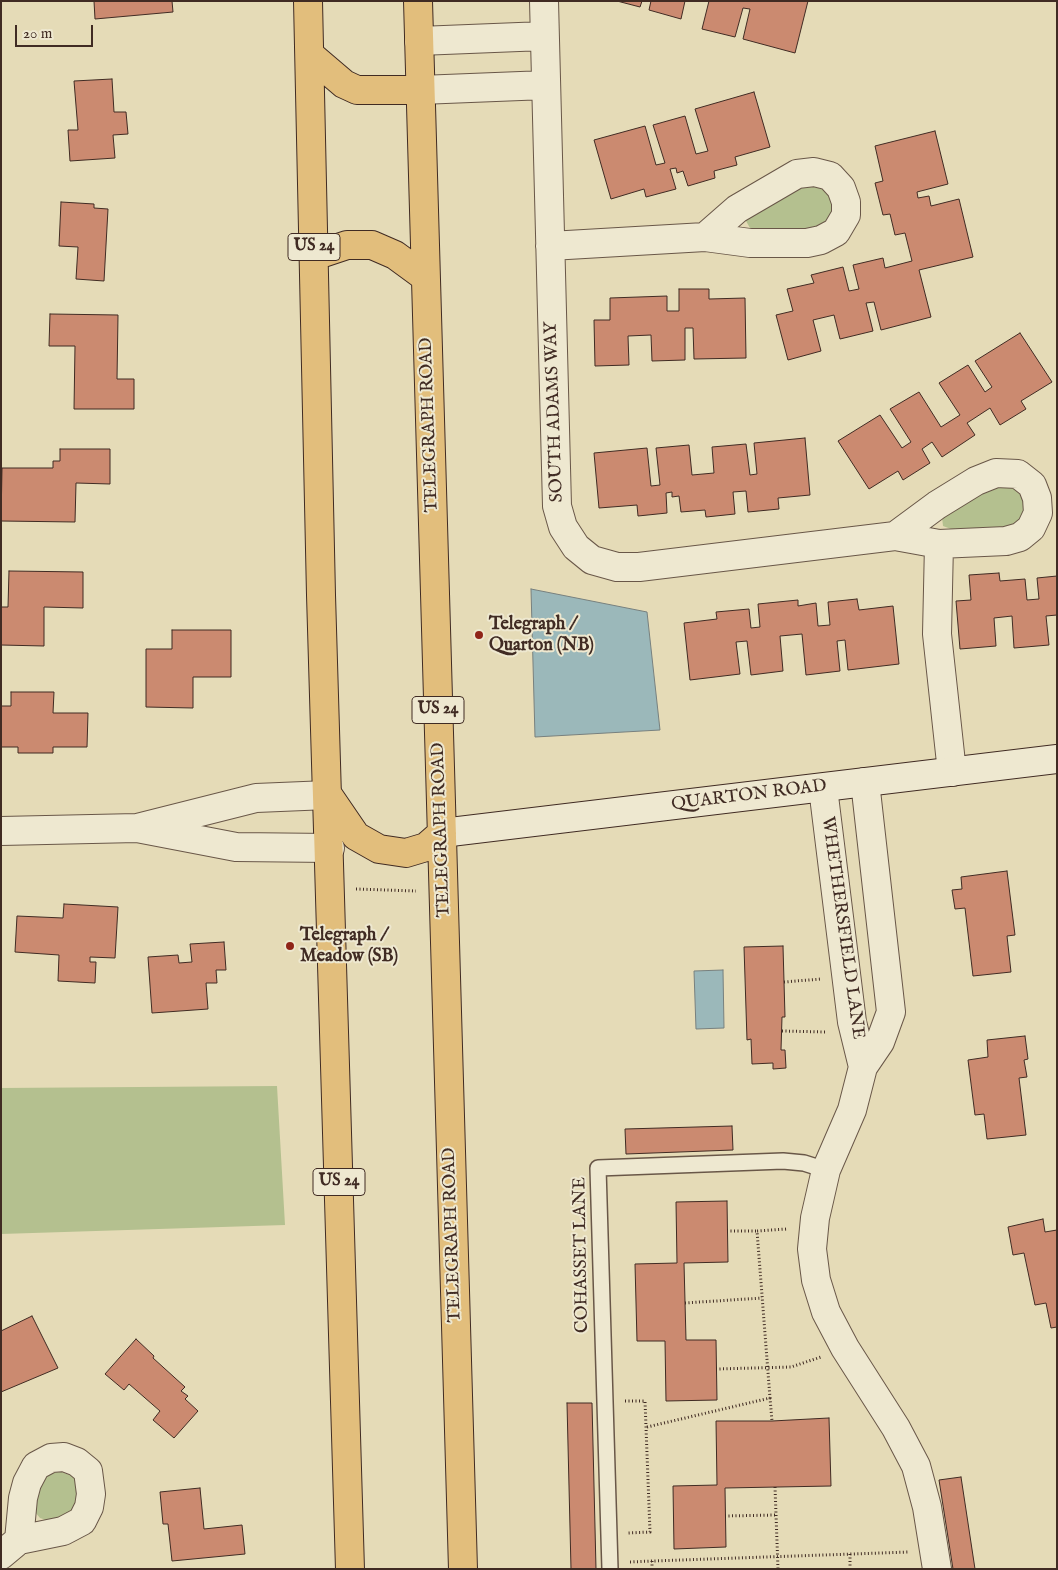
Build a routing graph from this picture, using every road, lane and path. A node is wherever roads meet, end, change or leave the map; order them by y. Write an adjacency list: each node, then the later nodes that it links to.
1 (308, 1): 6 (highway, US 24)
2 (418, 1): 5 (highway, TELEGRAPH ROAD / US 24)
3 (544, 1): 4 (street, SOUTH ADAMS WAY)
4 (544, 36): 5 (street); 7 (street, SOUTH ADAMS WAY)
5 (419, 41): 8 (highway, TELEGRAPH ROAD / US 24)
6 (310, 55): 8 (highway); 11 (highway, US 24)
7 (546, 85): 8 (street); 10 (street, SOUTH ADAMS WAY)
8 (420, 90): 12 (highway, TELEGRAPH ROAD / US 24)
9 (705, 237): 10 (street)
10 (550, 246): 13 (street, SOUTH ADAMS WAY)
11 (314, 256): 12 (highway); 19 (highway, US 24)
12 (426, 276): 22 (highway, TELEGRAPH ROAD / US 24)
13 (895, 536): 14 (street, SOUTH ADAMS WAY); 14 (street, SOUTH ADAMS WAY)
14 (939, 544): 16 (street)
15 (1057, 759): 16 (street, QUARTON ROAD)
16 (952, 772): 17 (street, QUARTON ROAD)
17 (865, 782): 18 (street, QUARTON ROAD); 30 (street, WHETHERSFIELD LANE)
18 (823, 788): 22 (street, QUARTON ROAD); 30 (street, WHETHERSFIELD LANE)
19 (328, 795): 20 (street); 22 (highway); 23 (highway, US 24)
20 (137, 828): 21 (street); 23 (street)
21 (1, 831)
22 (442, 834): 54 (highway, TELEGRAPH ROAD / US 24)
23 (330, 848): 53 (highway, US 24)
24 (351, 889): 25 (path)
25 (416, 891)
26 (830, 978): 27 (path)
27 (784, 982)
28 (782, 1031): 29 (path)
29 (827, 1032)
30 (863, 1067): 31 (street, WHETHERSFIELD LANE)
31 (826, 1170): 52 (lane, COHASSET LANE); 58 (street, WHETHERSFIELD LANE)
32 (791, 1229): 34 (path)
33 (727, 1231): 34 (path)
34 (757, 1231): 35 (path)
35 (762, 1298): 36 (path); 38 (path)
36 (685, 1302)
37 (823, 1356): 38 (path)
38 (768, 1368): 39 (path); 40 (path)
39 (716, 1369)
40 (770, 1398): 42 (path); 43 (path)
41 (618, 1401): 43 (path)
42 (772, 1421)
43 (647, 1428): 47 (path)
44 (775, 1487): 45 (path)
45 (776, 1515): 46 (path); 50 (path)
46 (725, 1516)
47 (623, 1533)
48 (912, 1552): 49 (path)
49 (850, 1554): 50 (path); 57 (path)
50 (777, 1557): 51 (path); 56 (path)
51 (652, 1561): 52 (path); 55 (path)
52 (617, 1566)
53 (350, 1569)
54 (463, 1569)
55 (652, 1569)
56 (778, 1569)
57 (850, 1569)
58 (937, 1569)

